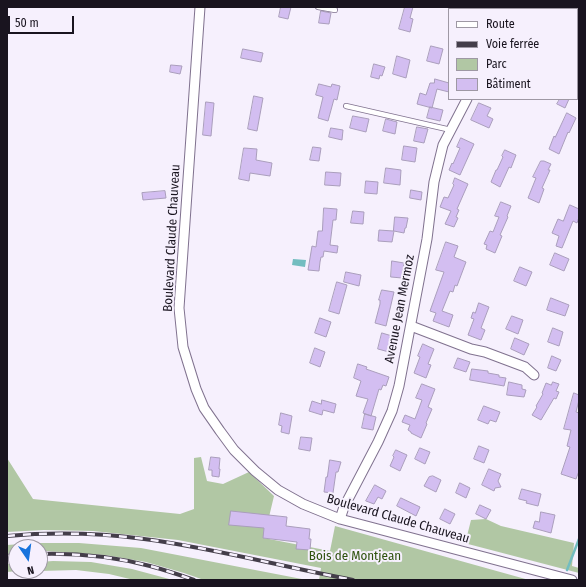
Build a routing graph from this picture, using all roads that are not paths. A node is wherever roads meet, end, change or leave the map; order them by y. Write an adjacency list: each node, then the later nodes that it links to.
1 (200, 7): 9 (street, Boulevard Claude Chauveau)
2 (318, 7): 3 (lane)
3 (336, 10)
4 (466, 100): 6 (street, Avenue Jean Mermoz)
5 (346, 106): 6 (lane)
6 (451, 130): 7 (street, Avenue Jean Mermoz)
7 (410, 326): 8 (street); 9 (street, Avenue Jean Mermoz)
8 (534, 375)
9 (340, 519): 10 (street, Boulevard Claude Chauveau)
10 (572, 580)

